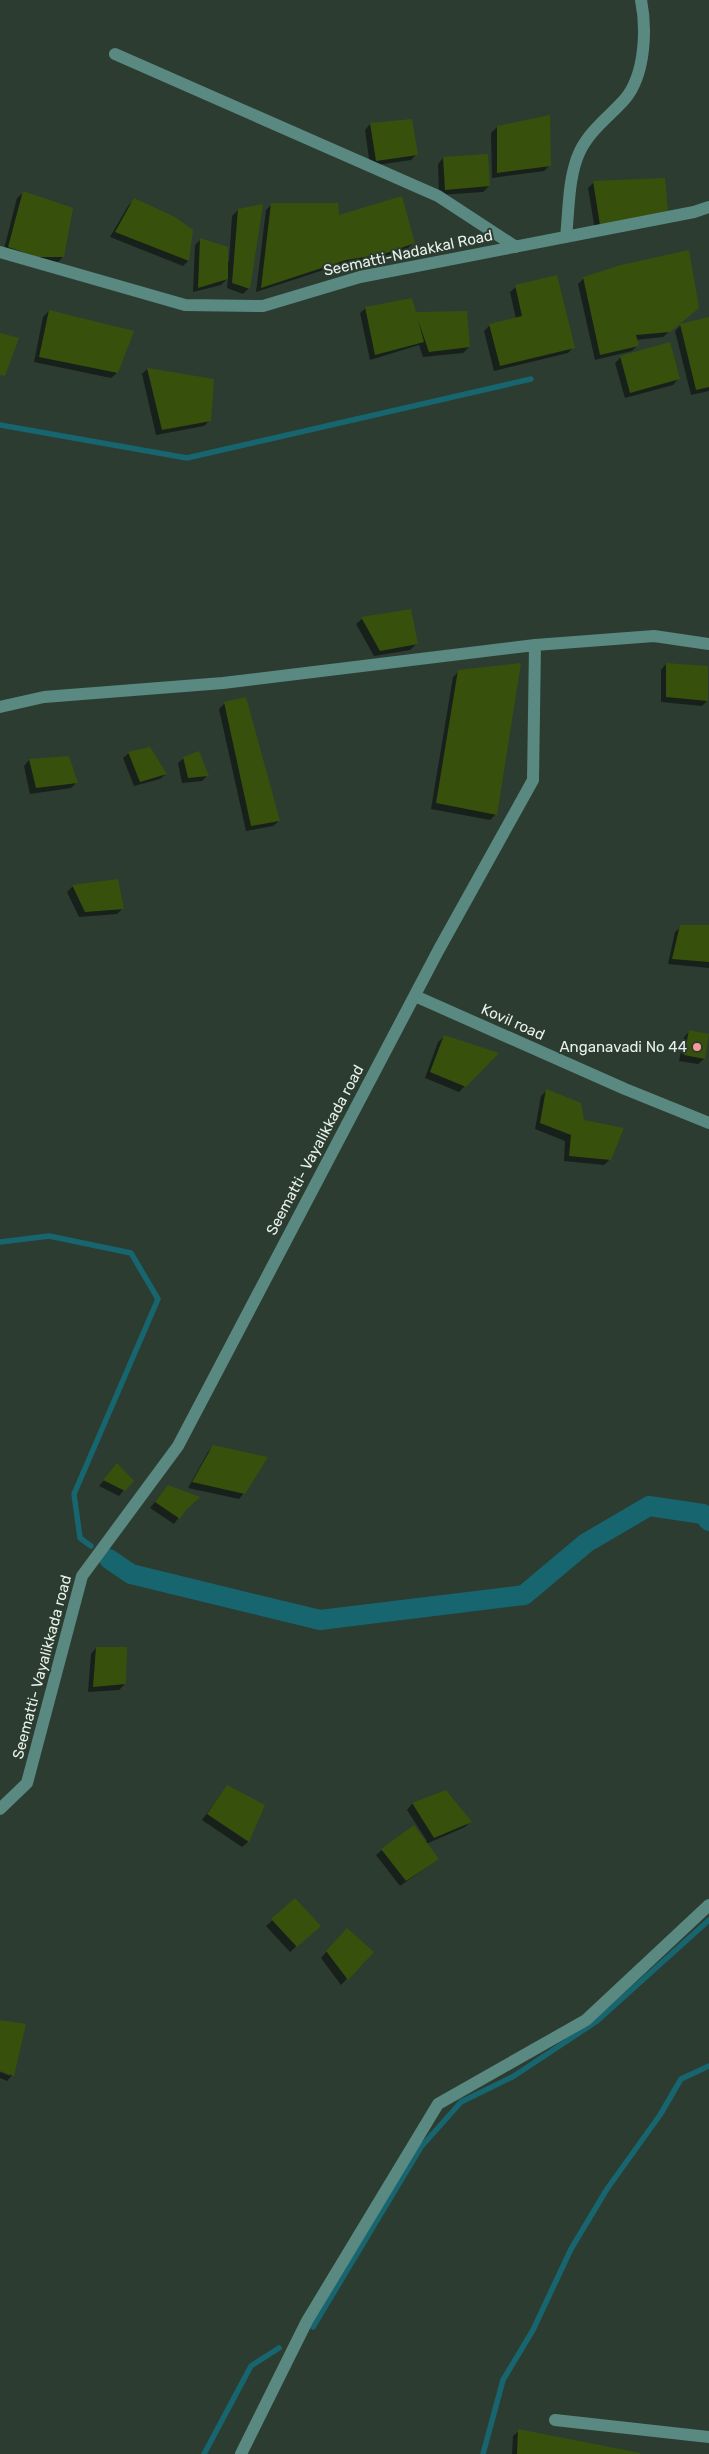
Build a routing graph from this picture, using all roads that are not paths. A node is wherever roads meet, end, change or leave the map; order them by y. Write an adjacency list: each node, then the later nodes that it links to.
1 (641, 0): 4 (street)
2 (115, 54): 5 (street)
3 (709, 207): 4 (street, Seematti-Nadakkal Road)
4 (566, 237): 5 (street, Seematti-Nadakkal Road)
5 (516, 247): 6 (street, Seematti-Nadakkal Road)
6 (0, 252)
7 (535, 644): 8 (street); 9 (street); 10 (street, Seematti- Vayalikkada road)
8 (709, 644)
9 (0, 707)
10 (415, 996): 11 (street, Kovil road); 12 (street, Seematti- Vayalikkada road)
11 (709, 1123)
12 (0, 1810)
13 (709, 1906): 16 (street)
14 (555, 2420): 15 (street)
15 (709, 2437)
16 (241, 2454)

